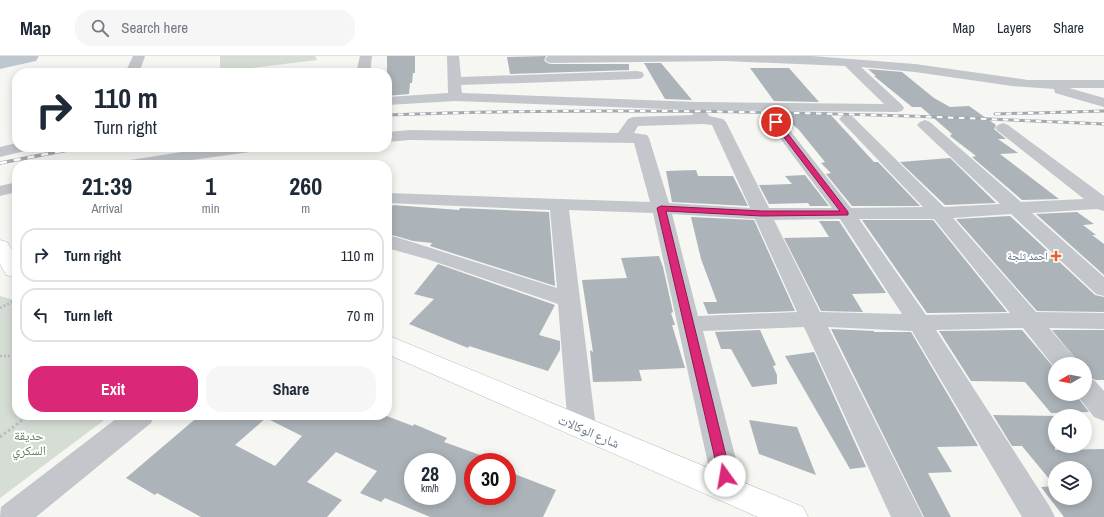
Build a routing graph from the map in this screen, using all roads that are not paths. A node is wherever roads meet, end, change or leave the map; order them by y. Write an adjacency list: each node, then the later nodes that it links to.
1 (139, 56): 7 (street)
2 (366, 56): 8 (street)
3 (453, 56): 11 (street)
4 (629, 56): 5 (street); 6 (street); 9 (street)
5 (551, 57): 10 (street)
6 (849, 63): 13 (street); 18 (street)
7 (134, 68)
8 (365, 68)
9 (637, 75): 10 (street); 16 (street)
10 (557, 78): 11 (street)
11 (454, 81): 14 (street)
12 (1104, 84): 13 (street)
13 (1039, 85): 17 (street)
14 (455, 97): 15 (street); 16 (street)
15 (392, 101)
16 (651, 103): 18 (street)
17 (1104, 103)
18 (700, 112): 24 (street); 37 (street)
19 (847, 119): 36 (street)
20 (776, 122): 38 (street)
21 (925, 125): 35 (street)
22 (1003, 128): 33 (street)
23 (392, 137): 24 (street)
24 (623, 138): 34 (street)
25 (12, 149): 26 (street)
26 (0, 152)
27 (213, 152): 28 (street)
28 (156, 160)
29 (12, 188): 30 (street)
30 (0, 191)
31 (392, 198): 32 (street)
32 (559, 204): 34 (street); 43 (street)
33 (1103, 204): 35 (street)
34 (661, 208): 37 (street); 48 (street)
35 (1017, 209): 36 (street); 42 (street)
36 (939, 213): 38 (street); 45 (street)
37 (762, 214): 38 (street); 44 (street)
38 (846, 214): 47 (street)
39 (392, 243): 43 (street)
40 (0, 246): 41 (street)
41 (12, 267)
42 (1104, 289)
43 (569, 300): 54 (street)
44 (812, 319): 47 (street); 48 (street); 58 (street)
45 (1028, 320): 46 (street); 47 (street); 50 (street)
46 (1104, 321)
47 (919, 323): 59 (street)
48 (689, 324): 55 (street)
49 (392, 346): 54 (street, شارع الوكالات)
50 (1060, 357)
51 (1092, 395): 52 (street)
52 (1104, 410)
53 (135, 420): 57 (street)
54 (582, 428): 55 (street, شارع الوكالات)
55 (729, 491): 56 (street, شارع الوكالات)
56 (785, 516)
57 (12, 517)
58 (907, 517)
59 (1038, 517)

